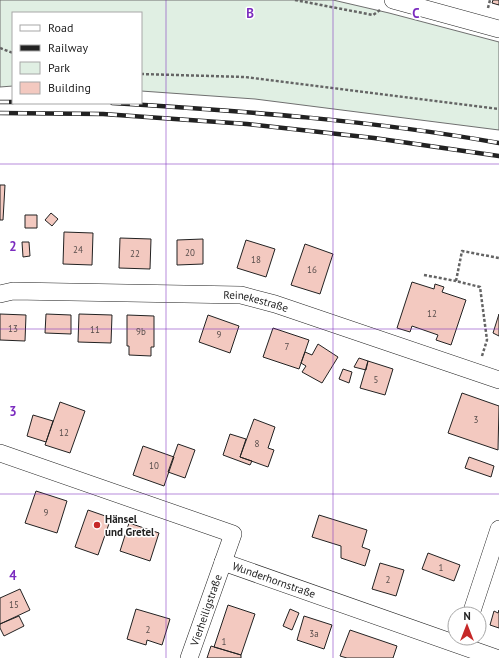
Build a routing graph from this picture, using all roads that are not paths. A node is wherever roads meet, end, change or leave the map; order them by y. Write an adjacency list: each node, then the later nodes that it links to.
1 (394, 0): 2 (street)
2 (499, 29)
3 (0, 294): 4 (street, Reinekestraße)
4 (499, 380)
5 (0, 453): 7 (street, Wunderhornstraße)
6 (499, 529): 8 (street)
7 (222, 562): 9 (street, Wunderhornstraße); 10 (street, Vierheiligstraße)
8 (474, 606)
9 (460, 647): 11 (street, Wunderhornstraße)
10 (189, 658)
11 (496, 658)

